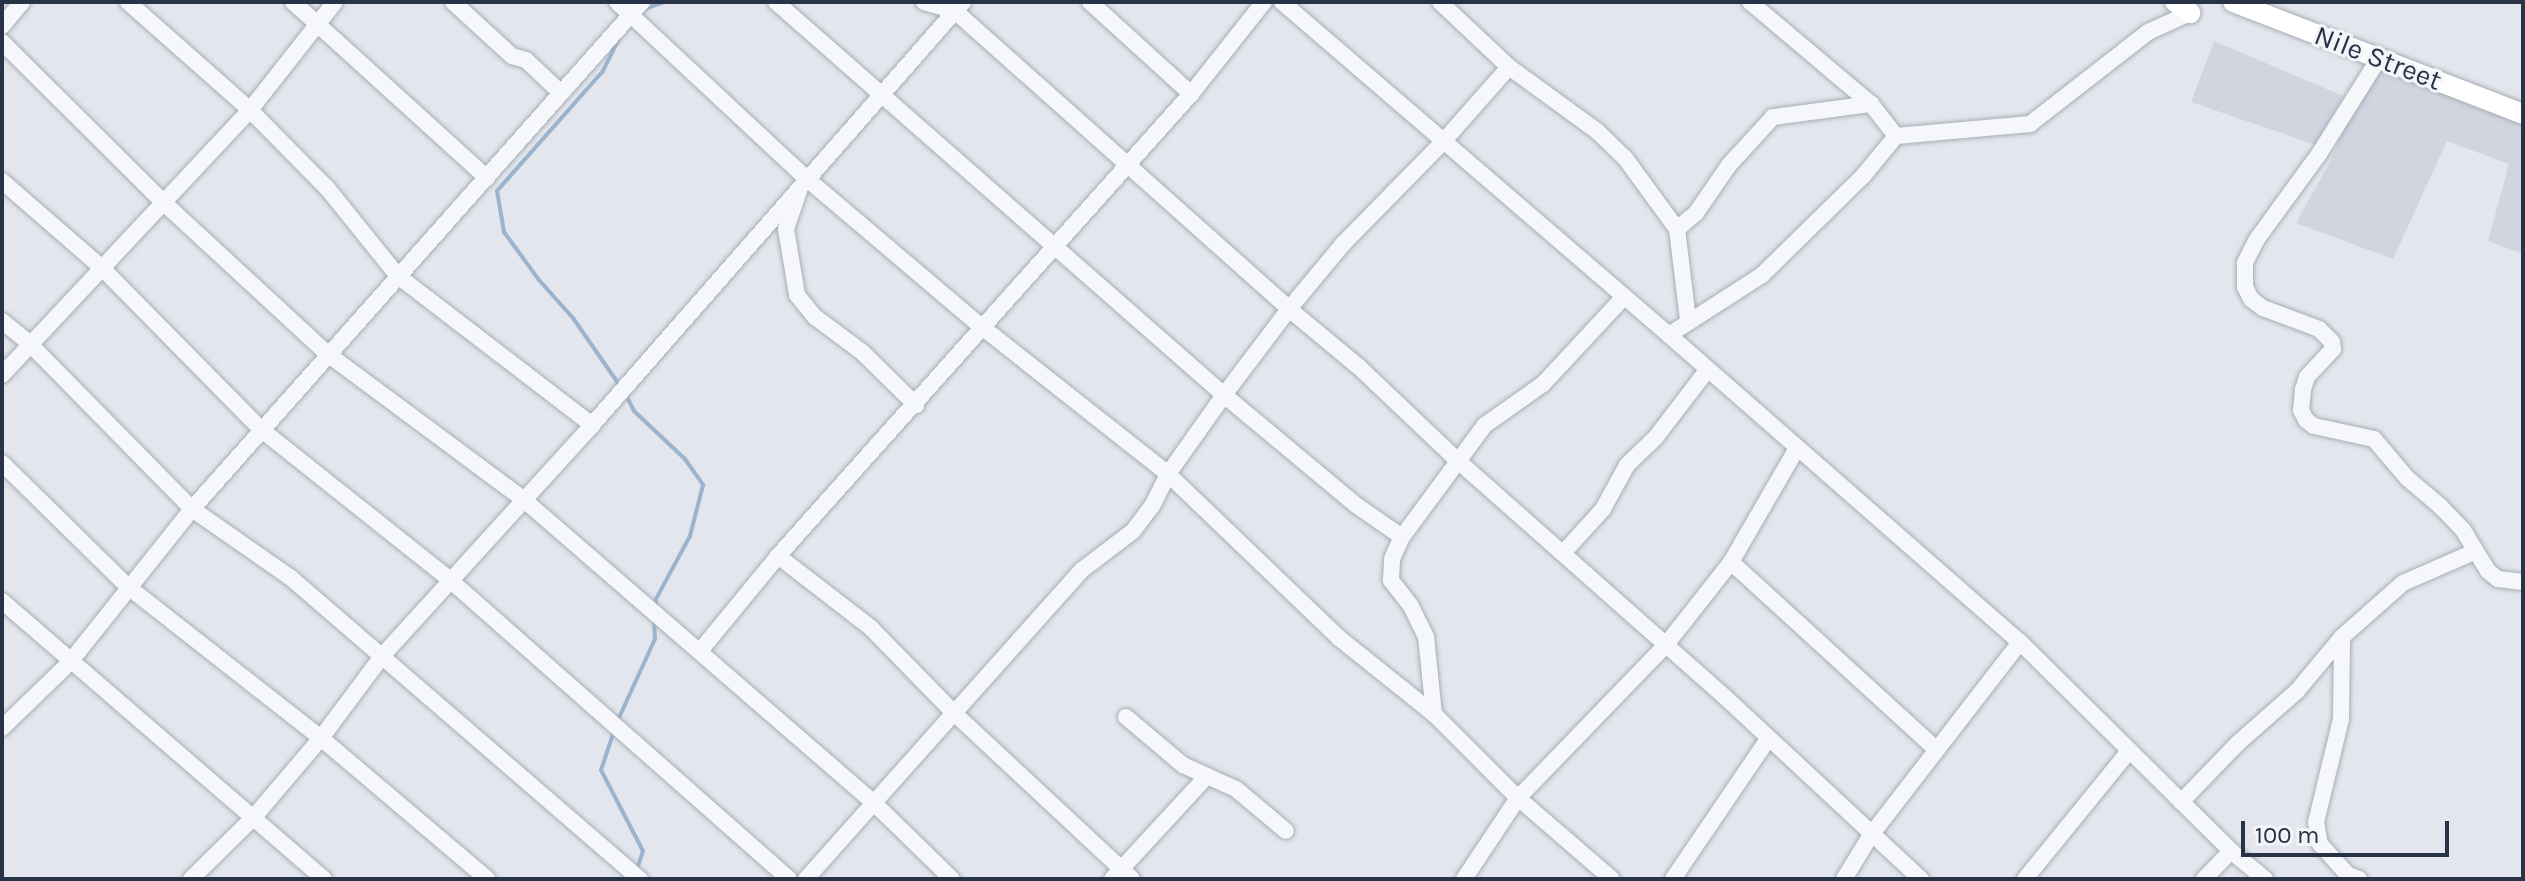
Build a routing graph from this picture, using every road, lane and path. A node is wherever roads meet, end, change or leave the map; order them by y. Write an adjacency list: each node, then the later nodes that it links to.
1 (22, 2): 19 (street)
2 (128, 2): 27 (street)
3 (293, 2): 18 (street)
4 (335, 2): 18 (street)
5 (453, 2): 23 (street)
6 (617, 2): 17 (street)
7 (776, 2): 24 (street)
8 (924, 2): 16 (street)
9 (1090, 2): 25 (street)
10 (1264, 2): 25 (street)
11 (1282, 2): 30 (street)
12 (1440, 2): 22 (street)
13 (1750, 2): 26 (street)
14 (2233, 2): 21 (main road, Nile Street)
15 (2182, 6): 29 (street)
16 (959, 7): 24 (street); 31 (street)
17 (636, 8): 23 (street); 34 (street)
18 (316, 24): 27 (street); 32 (street)
19 (2, 26)
20 (2, 42): 35 (street)
21 (2378, 60): 28 (main road, Nile Street); 62 (street)
22 (1509, 67): 30 (street); 36 (street)
23 (561, 93): 32 (street)
24 (882, 93): 34 (street); 37 (street)
25 (1191, 94): 31 (street)
26 (1871, 104): 29 (street); 36 (street)
27 (250, 110): 35 (street); 39 (street)
28 (2523, 114)
29 (1896, 136): 42 (street)
30 (1442, 143): 40 (street); 41 (street)
31 (1125, 165): 37 (street); 41 (street)
32 (487, 178): 39 (street)
33 (2, 181): 38 (street)
34 (803, 182): 44 (street); 51 (street); 52 (street)
35 (163, 202): 38 (street); 47 (street)
36 (1677, 229): 42 (street)
37 (1053, 244): 44 (street); 50 (street)
38 (102, 268): 46 (street); 53 (street)
39 (398, 276): 47 (street); 52 (street)
40 (1623, 298): 45 (street); 55 (street)
41 (1289, 309): 50 (street); 55 (street)
42 (1688, 320): 45 (street)
43 (2, 321): 46 (street)
44 (982, 327): 51 (street); 57 (street)
45 (1669, 335): 54 (street)
46 (30, 344): 49 (street); 59 (street)
47 (329, 355): 53 (street); 58 (street)
48 (1705, 373): 61 (street)
49 (2, 375)
50 (1224, 395): 57 (street); 60 (street)
51 (916, 405): 63 (street)
52 (592, 425): 58 (street)
53 (263, 431): 59 (street); 65 (street)
54 (1797, 448): 64 (street); 70 (street)
55 (1457, 460): 60 (street); 61 (street)
56 (2, 463): 67 (street)
57 (1168, 474): 75 (street); 76 (street)
58 (523, 499): 65 (street); 72 (street)
59 (192, 509): 67 (street); 73 (street)
60 (1402, 537): 76 (street)
61 (1564, 552): 71 (street)
62 (2474, 552): 66 (street); 69 (street)
63 (778, 556): 72 (street); 75 (street)
64 (1731, 562): 71 (street); 81 (street)
65 (450, 580): 73 (street); 96 (street)
66 (2523, 582)
67 (127, 586): 74 (street); 79 (street)
68 (2, 601): 74 (street)
69 (2342, 637): 85 (street); 107 (street)
70 (2020, 642): 81 (street); 82 (street)
71 (1665, 646): 80 (street); 84 (street)
72 (700, 651): 86 (street)
73 (383, 655): 79 (street); 95 (street)
74 (70, 662): 78 (street); 87 (street)
75 (954, 713): 86 (street); 91 (street)
76 (1434, 714): 84 (street)
77 (1126, 717): 83 (street)
78 (2, 728)
79 (321, 738): 87 (street); 94 (street)
80 (1768, 739): 89 (street); 101 (street)
81 (1936, 749): 89 (street)
82 (2130, 750): 85 (street); 104 (street)
83 (1206, 777): 88 (street); 91 (street)
84 (1518, 798): 99 (street); 100 (street)
85 (2181, 802): 90 (street)
86 (874, 803): 97 (street); 98 (street)
87 (254, 817): 92 (street); 93 (street)
88 (1286, 831)
89 (1871, 835): 102 (street); 103 (street)
90 (2231, 851): 105 (street); 106 (street)
91 (1122, 876)
92 (191, 879)
93 (324, 879)
94 (487, 879)
95 (640, 879)
96 (789, 879)
97 (806, 879)
98 (952, 879)
99 (1464, 879)
100 (1612, 879)
101 (1673, 879)
102 (1844, 879)
103 (1921, 879)
104 (2025, 879)
105 (2204, 879)
106 (2265, 879)
107 (2359, 879)

